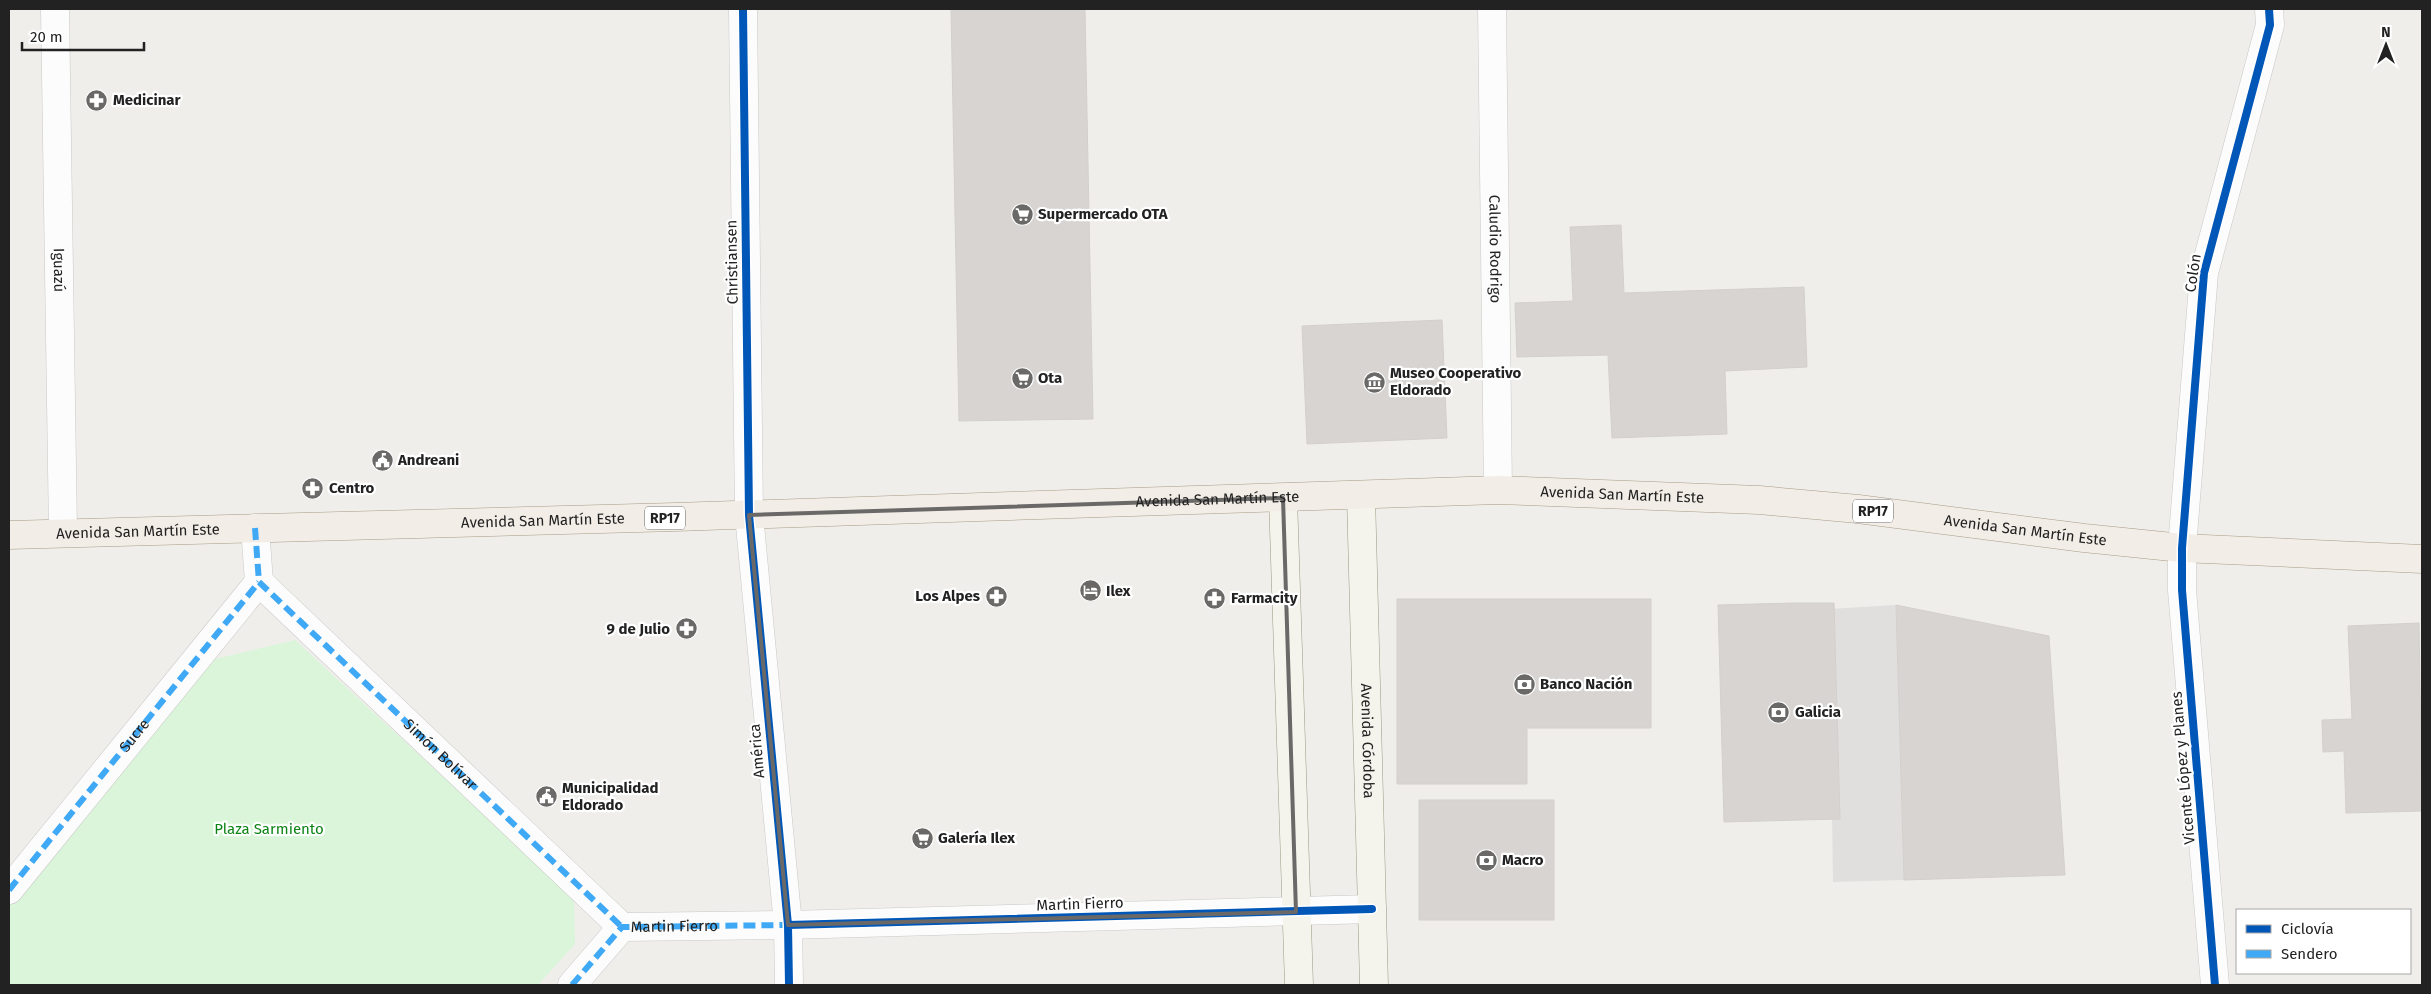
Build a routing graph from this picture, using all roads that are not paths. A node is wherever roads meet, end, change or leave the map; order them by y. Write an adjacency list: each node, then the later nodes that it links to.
1 (56, 9): 10 (street, Iguazú)
2 (743, 9): 8 (street, Christiansen)
3 (1492, 9): 5 (street, Caludio Rodrigo)
4 (2269, 9): 12 (street, Colón)
5 (1498, 490): 6 (main road, Avenida San Martín Este / RP17); 12 (main road, Avenida San Martín Este / RP17)
6 (1361, 496): 7 (main road, Avenida San Martín Este / RP17); 16 (main road, Avenida Córdoba)
7 (1283, 498): 8 (main road, Avenida San Martín Este / RP17); 17 (main road)
8 (749, 515): 9 (main road, Avenida San Martín Este / RP17); 18 (street, América)
9 (255, 528): 10 (main road, Avenida San Martín Este / RP17); 14 (street)
10 (63, 533): 11 (main road, Avenida San Martín Este / RP17)
11 (9, 535)
12 (2182, 548): 13 (main road, Avenida San Martín Este / RP17); 24 (street, Vicente López y Planes)
13 (2422, 559)
14 (258, 582): 15 (street, Sucre); 19 (street, Simón Bolívar)
15 (9, 890)
16 (1372, 908): 17 (street, Martin Fierro); 23 (main road, Avenida Córdoba)
17 (1296, 912): 18 (street, Martin Fierro); 22 (main road)
18 (788, 926): 19 (street, Martin Fierro); 21 (street, América)
19 (622, 927): 20 (street, Martin Fierro)
20 (572, 985)
21 (789, 985)
22 (1299, 985)
23 (1374, 985)
24 (2215, 985)

